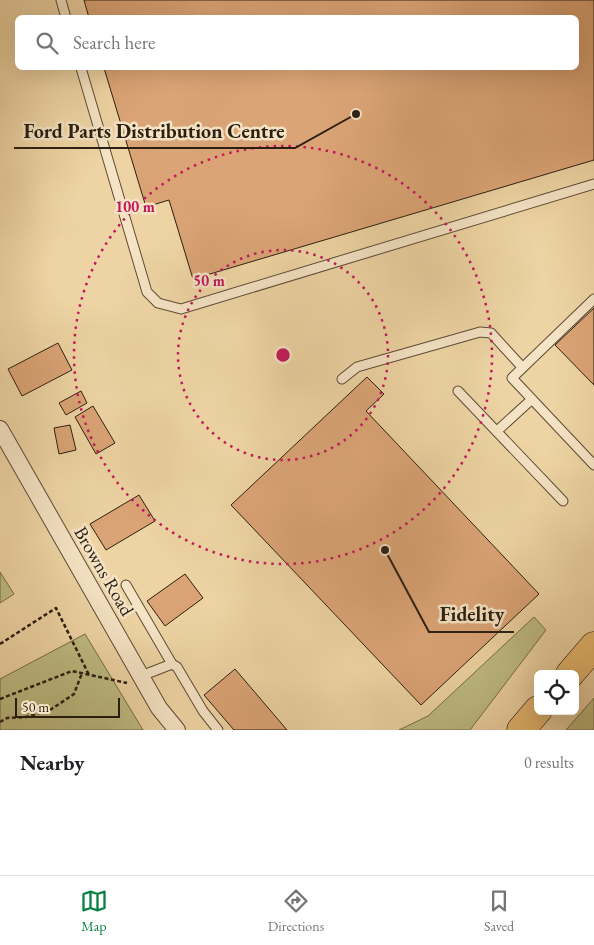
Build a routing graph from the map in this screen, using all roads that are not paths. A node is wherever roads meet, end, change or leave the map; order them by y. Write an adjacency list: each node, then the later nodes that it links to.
1 (61, 0): 2 (lane)
2 (65, 15)
3 (82, 70): 4 (lane)
4 (594, 184)
5 (594, 299): 6 (lane)
6 (522, 367): 7 (lane); 9 (lane)
7 (342, 379)
8 (458, 391): 11 (lane)
9 (530, 400): 11 (lane); 12 (lane)
10 (0, 429): 18 (street, Browns Road)
11 (497, 431): 13 (lane)
12 (594, 465)
13 (563, 501)
14 (126, 585): 16 (lane)
15 (594, 646): 17 (highway)
16 (172, 664): 18 (lane); 21 (lane)
17 (573, 670)
18 (144, 682): 20 (street, Browns Road)
19 (534, 715): 22 (highway)
20 (177, 730)
21 (218, 730)
22 (521, 730)

